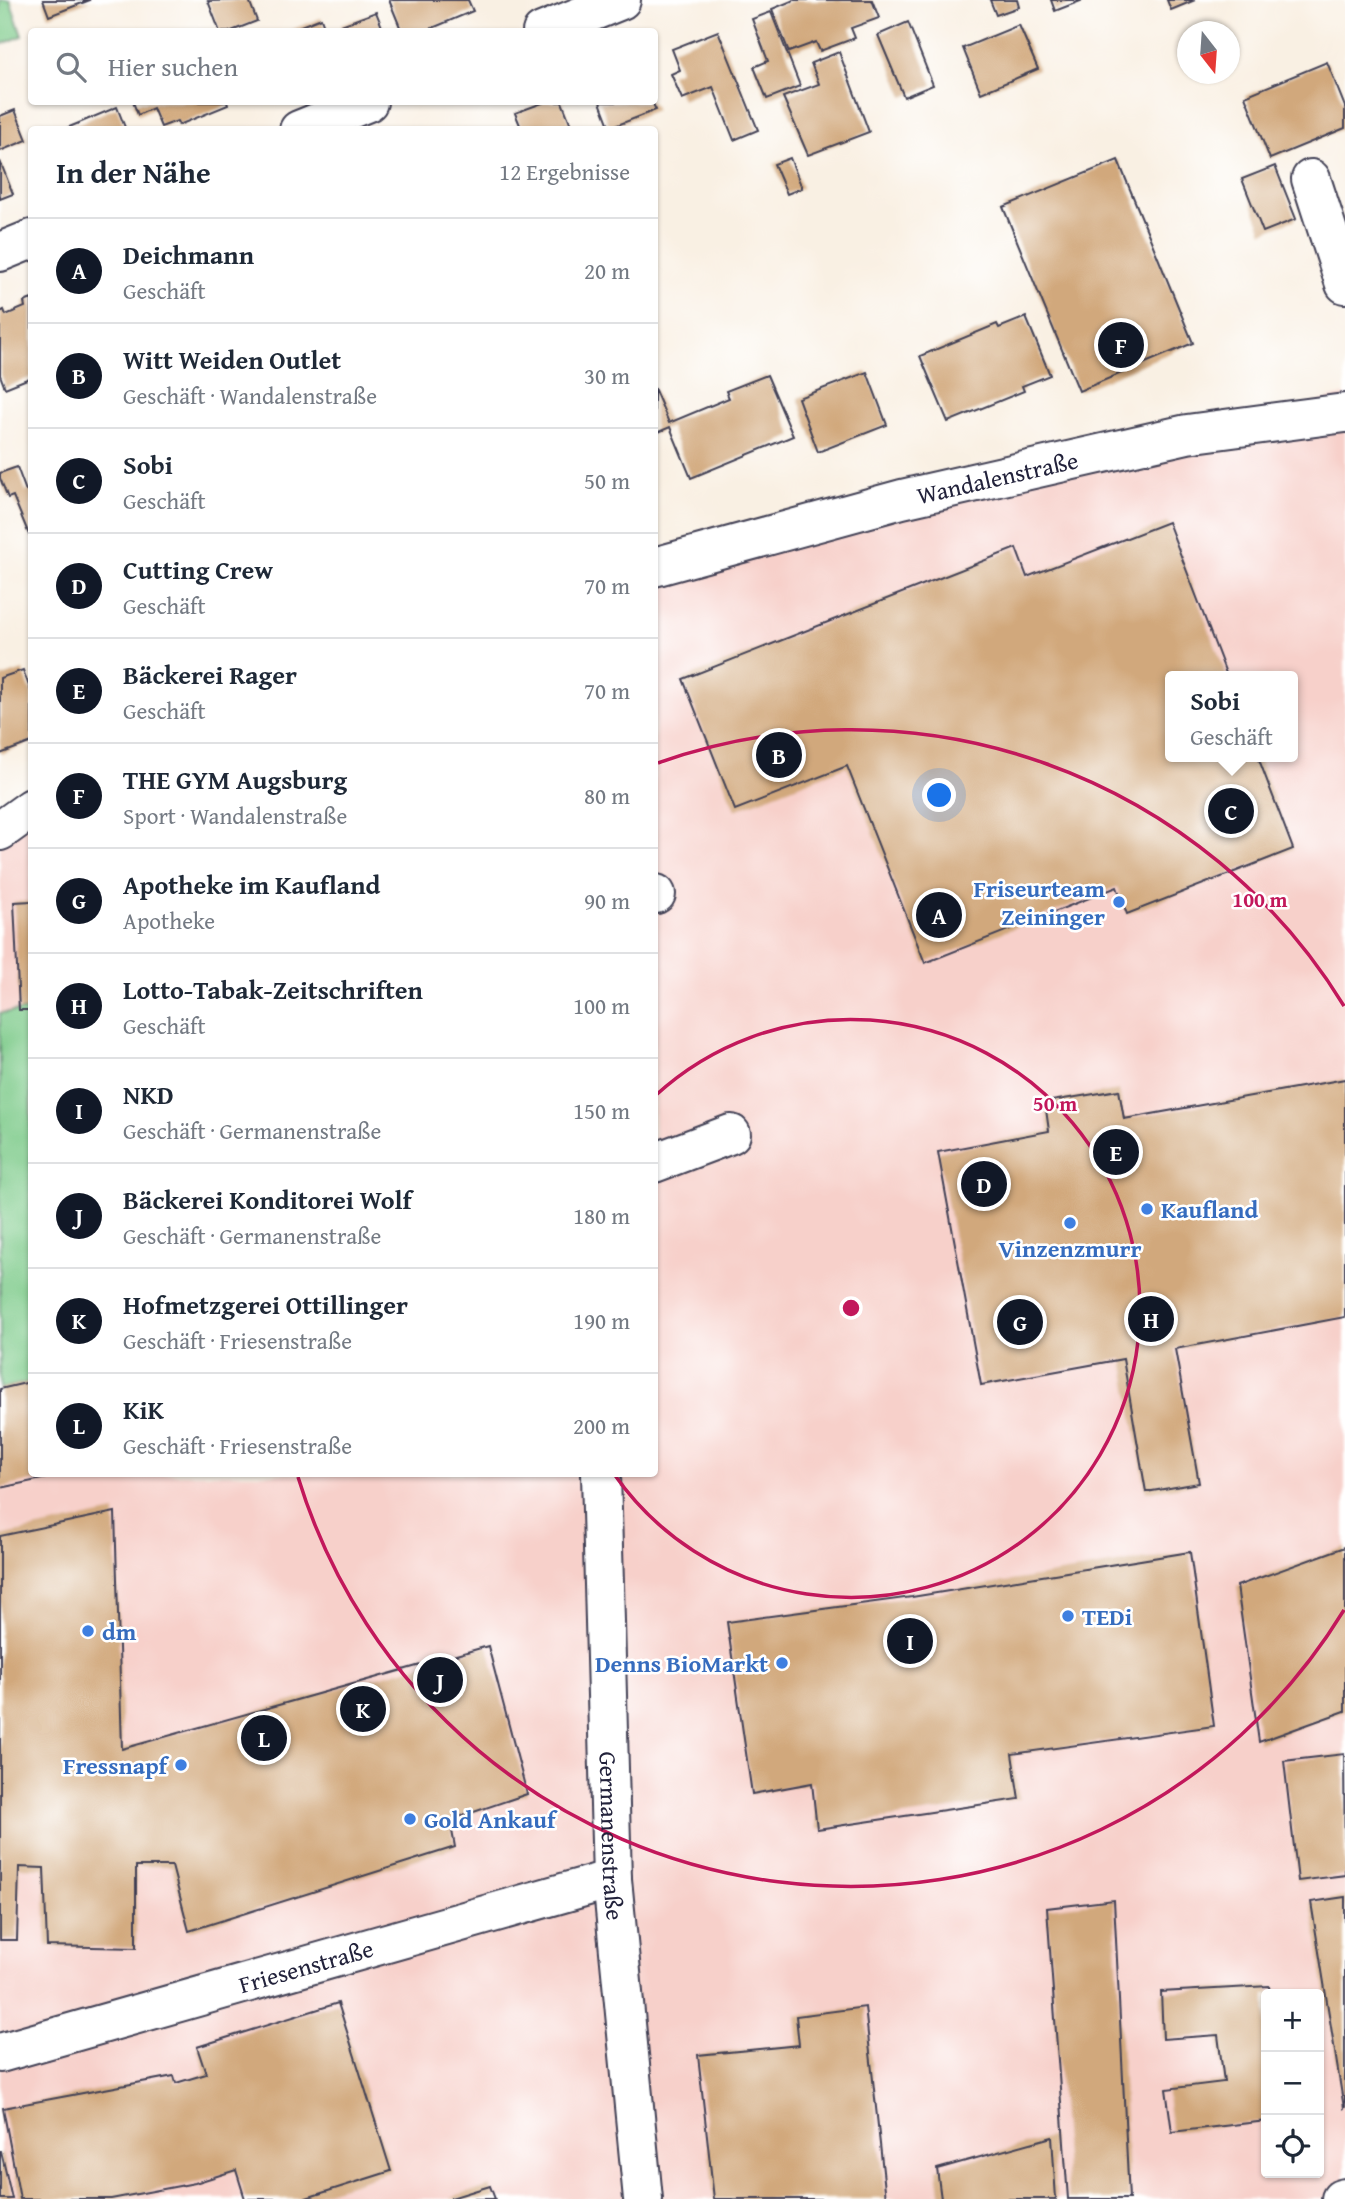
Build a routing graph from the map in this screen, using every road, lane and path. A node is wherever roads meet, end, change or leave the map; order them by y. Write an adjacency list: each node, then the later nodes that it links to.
1 (621, 0): 2 (street)
2 (552, 28)
3 (361, 105): 4 (street)
4 (309, 126)
5 (1311, 178): 8 (street)
6 (28, 241): 7 (street)
7 (0, 252)
8 (1345, 284)
9 (1345, 413): 10 (street, Wandalenstraße)
10 (658, 566)
11 (28, 811): 12 (street)
12 (0, 831)
13 (731, 1134): 14 (street)
14 (659, 1171)
15 (601, 1477): 16 (street, Germanenstraße)
16 (612, 1879): 17 (street, Friesenstraße); 18 (street, Germanenstraße)
17 (0, 2053)
18 (643, 2199)

